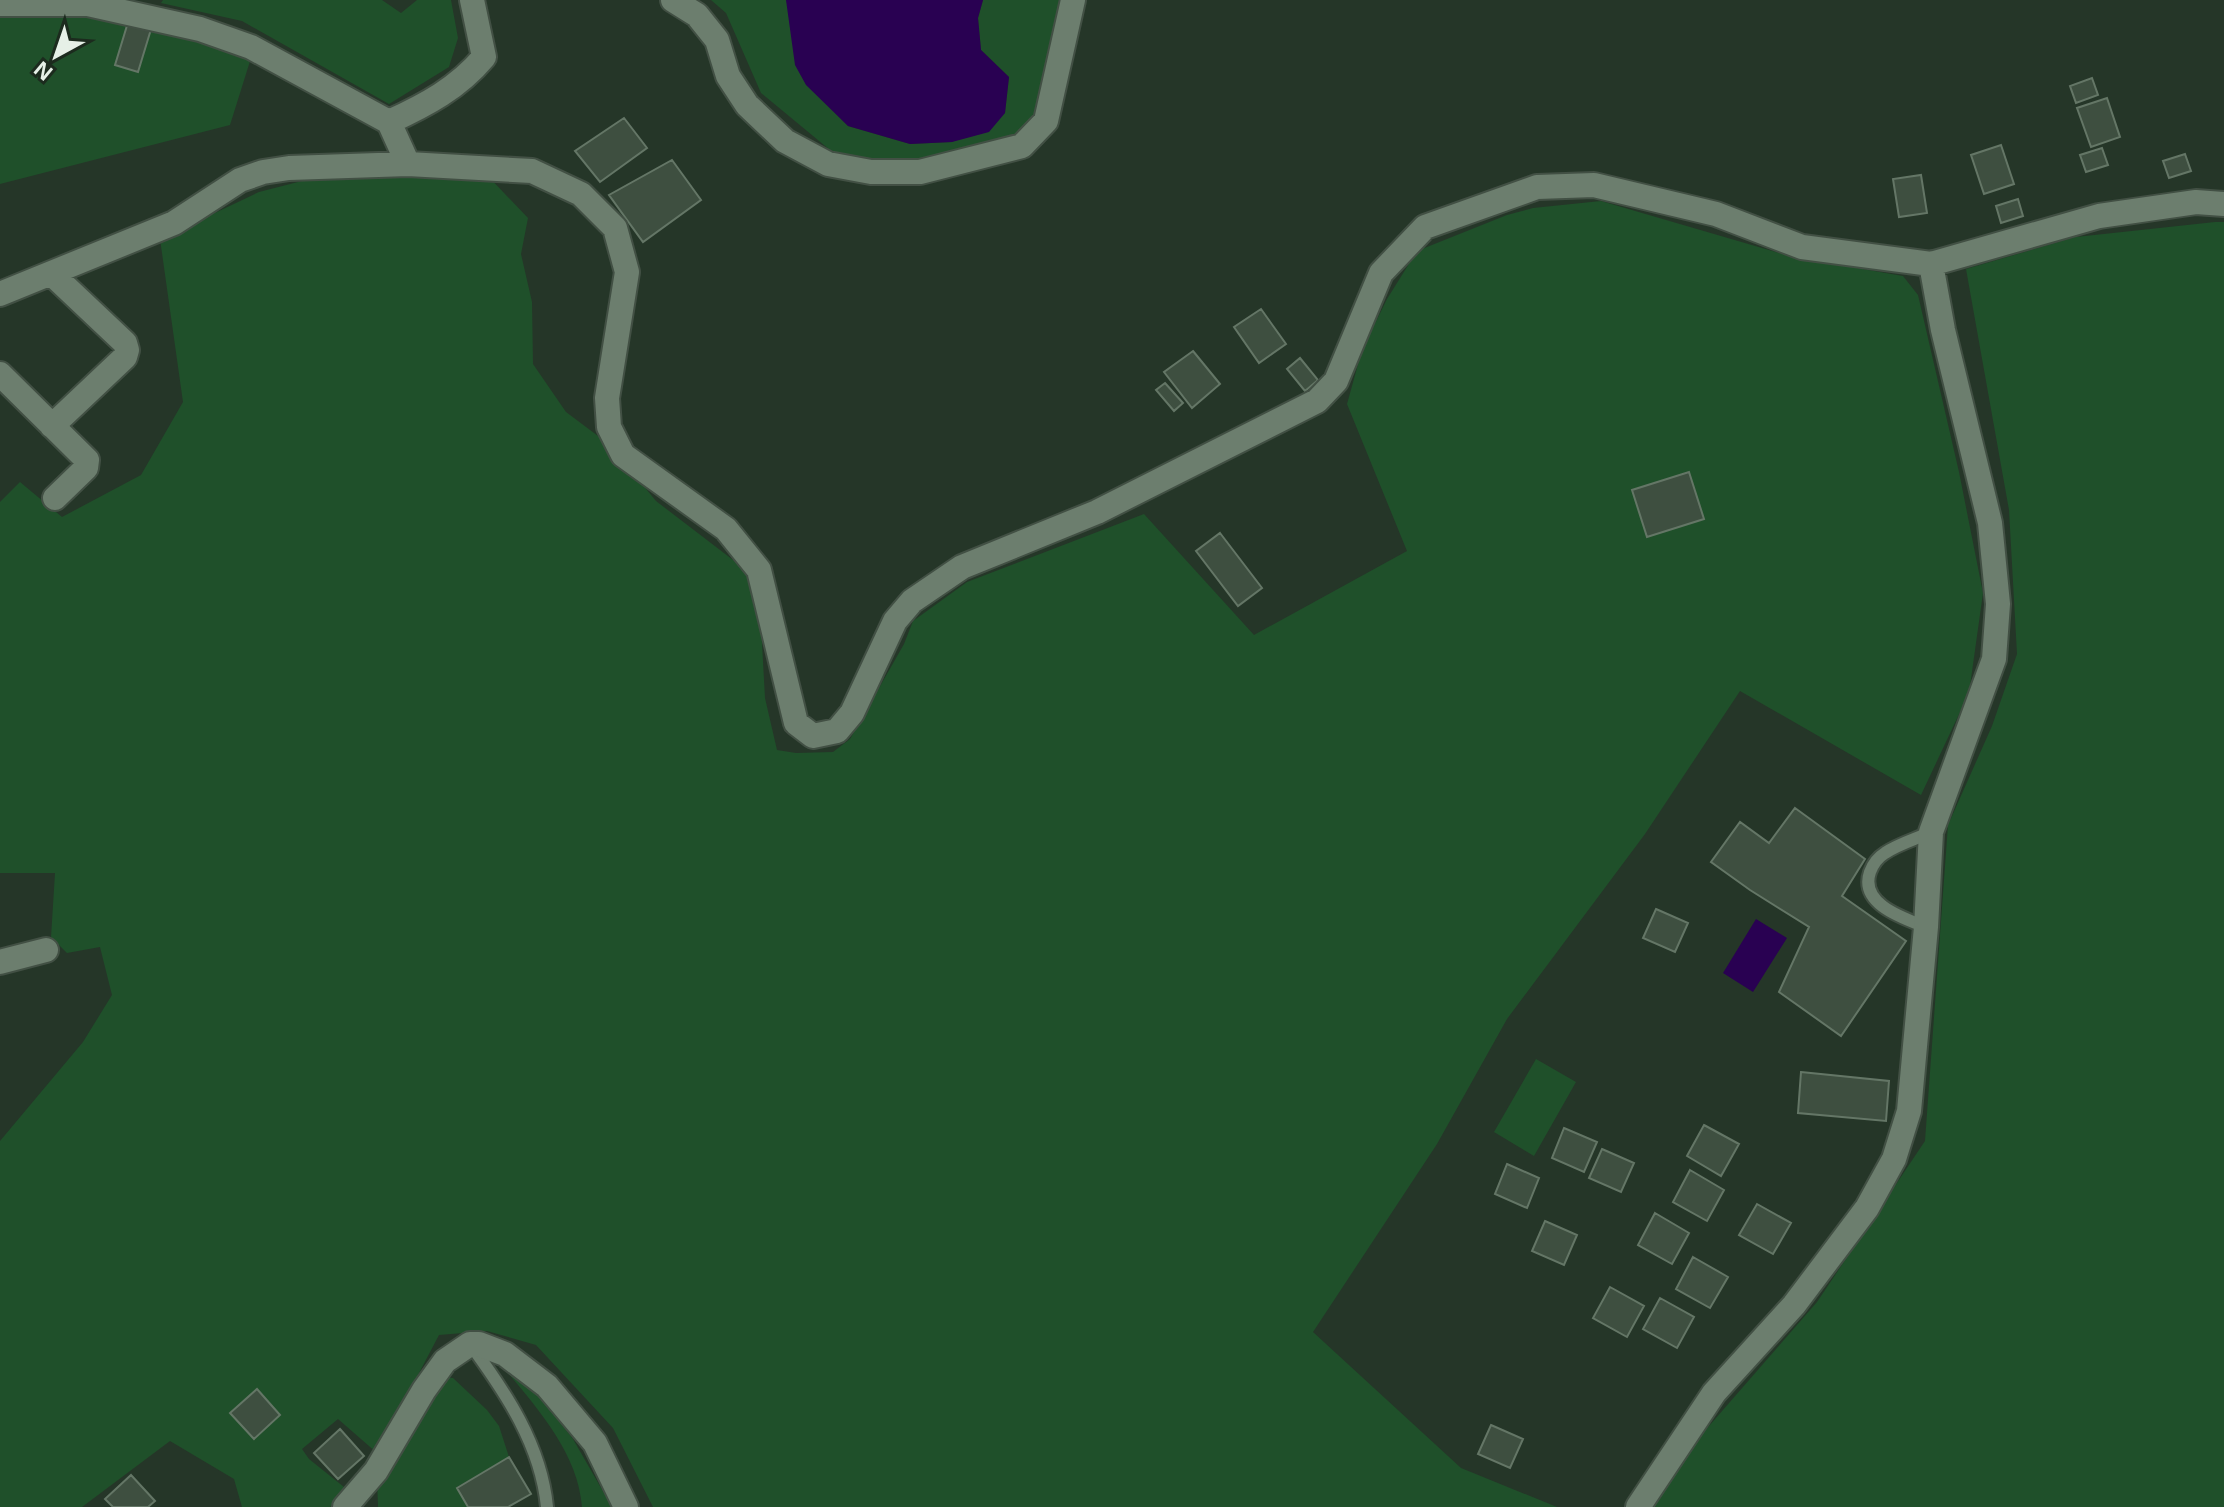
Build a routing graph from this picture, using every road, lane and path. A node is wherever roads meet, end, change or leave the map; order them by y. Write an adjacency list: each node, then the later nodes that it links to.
1 (472, 0): 5 (street)
2 (673, 0): 3 (street)
3 (1073, 0)
4 (0, 4): 5 (street)
5 (389, 122): 6 (street)
6 (408, 164): 8 (street); 9 (street)
7 (2224, 204): 8 (street)
8 (1931, 264): 14 (street)
9 (52, 274): 10 (street); 12 (street)
10 (0, 294)
11 (0, 374): 12 (street)
12 (52, 426): 13 (street)
13 (55, 498)
14 (1931, 832): 15 (street); 15 (lane)
15 (1926, 927): 22 (street)
16 (46, 950): 17 (street)
17 (0, 962)
18 (470, 1344): 19 (street); 20 (lane); 21 (street)
19 (345, 1507)
20 (547, 1507)
21 (626, 1507)
22 (1638, 1507)

